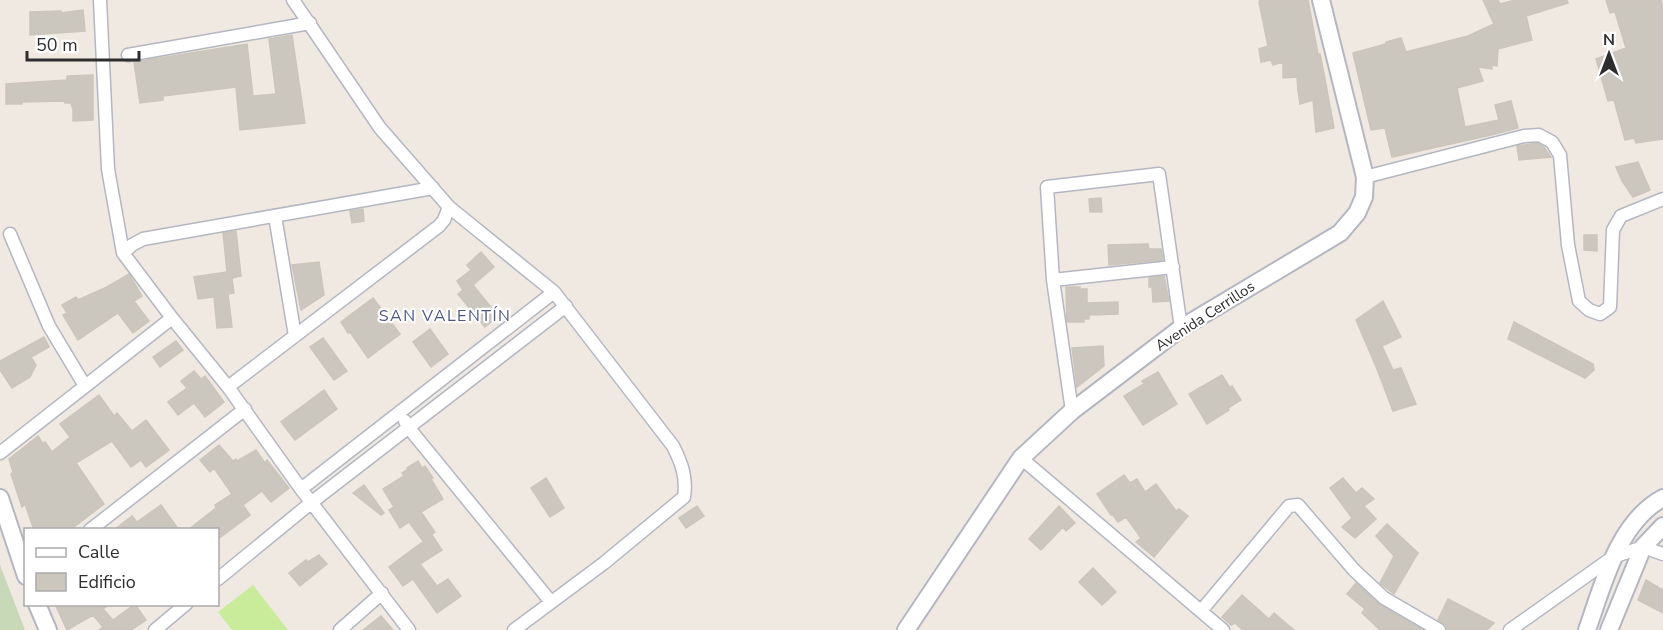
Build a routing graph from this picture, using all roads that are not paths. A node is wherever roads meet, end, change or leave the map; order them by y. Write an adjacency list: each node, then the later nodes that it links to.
1 (100, 0): 12 (street)
2 (293, 0): 4 (street)
3 (1321, 0): 6 (street, Avenida Cerrillos)
4 (310, 23): 5 (street); 7 (street)
5 (128, 55)
6 (1365, 177): 8 (street); 18 (street, Avenida Cerrillos)
7 (433, 188): 9 (street); 10 (street)
8 (1663, 199)
9 (449, 207): 15 (street); 19 (street)
10 (275, 216): 12 (street); 19 (street)
11 (10, 234): 20 (street)
12 (123, 253): 17 (street)
13 (1173, 267): 14 (street); 14 (street); 18 (street)
14 (1053, 280): 24 (street)
15 (554, 292): 16 (street); 23 (street)
16 (566, 306): 25 (street); 40 (street)
17 (172, 318): 20 (street); 21 (street)
18 (1181, 328): 24 (street, Avenida Cerrillos)
19 (295, 336): 21 (street)
20 (85, 386): 26 (street)
21 (228, 387): 22 (street)
22 (245, 409): 28 (street); 33 (street)
23 (400, 411): 25 (street); 28 (street)
24 (1072, 411): 27 (street, Avenida Cerrillos)
25 (408, 427): 31 (street); 40 (street)
26 (0, 453)
27 (1021, 458): 43 (street); 44 (street, Avenida Cerrillos)
28 (301, 489): 31 (street)
29 (0, 498): 37 (street)
30 (1663, 498): 36 (street)
31 (312, 502): 38 (street); 39 (street)
32 (1663, 526): 34 (street)
33 (93, 528)
34 (1643, 547): 35 (street); 36 (street); 54 (street)
35 (1663, 554)
36 (1613, 557): 52 (street); 53 (street)
37 (24, 570)
38 (219, 578)
39 (382, 593): 47 (street); 48 (street)
40 (551, 602): 49 (street)
41 (38, 606): 45 (street)
42 (184, 606): 46 (street)
43 (1201, 611): 50 (street); 51 (street)
44 (912, 628)
45 (48, 630)
46 (155, 630)
47 (340, 630)
48 (409, 630)
49 (514, 630)
50 (1223, 630)
51 (1439, 630)
52 (1510, 630)
53 (1587, 630)
54 (1609, 630)

